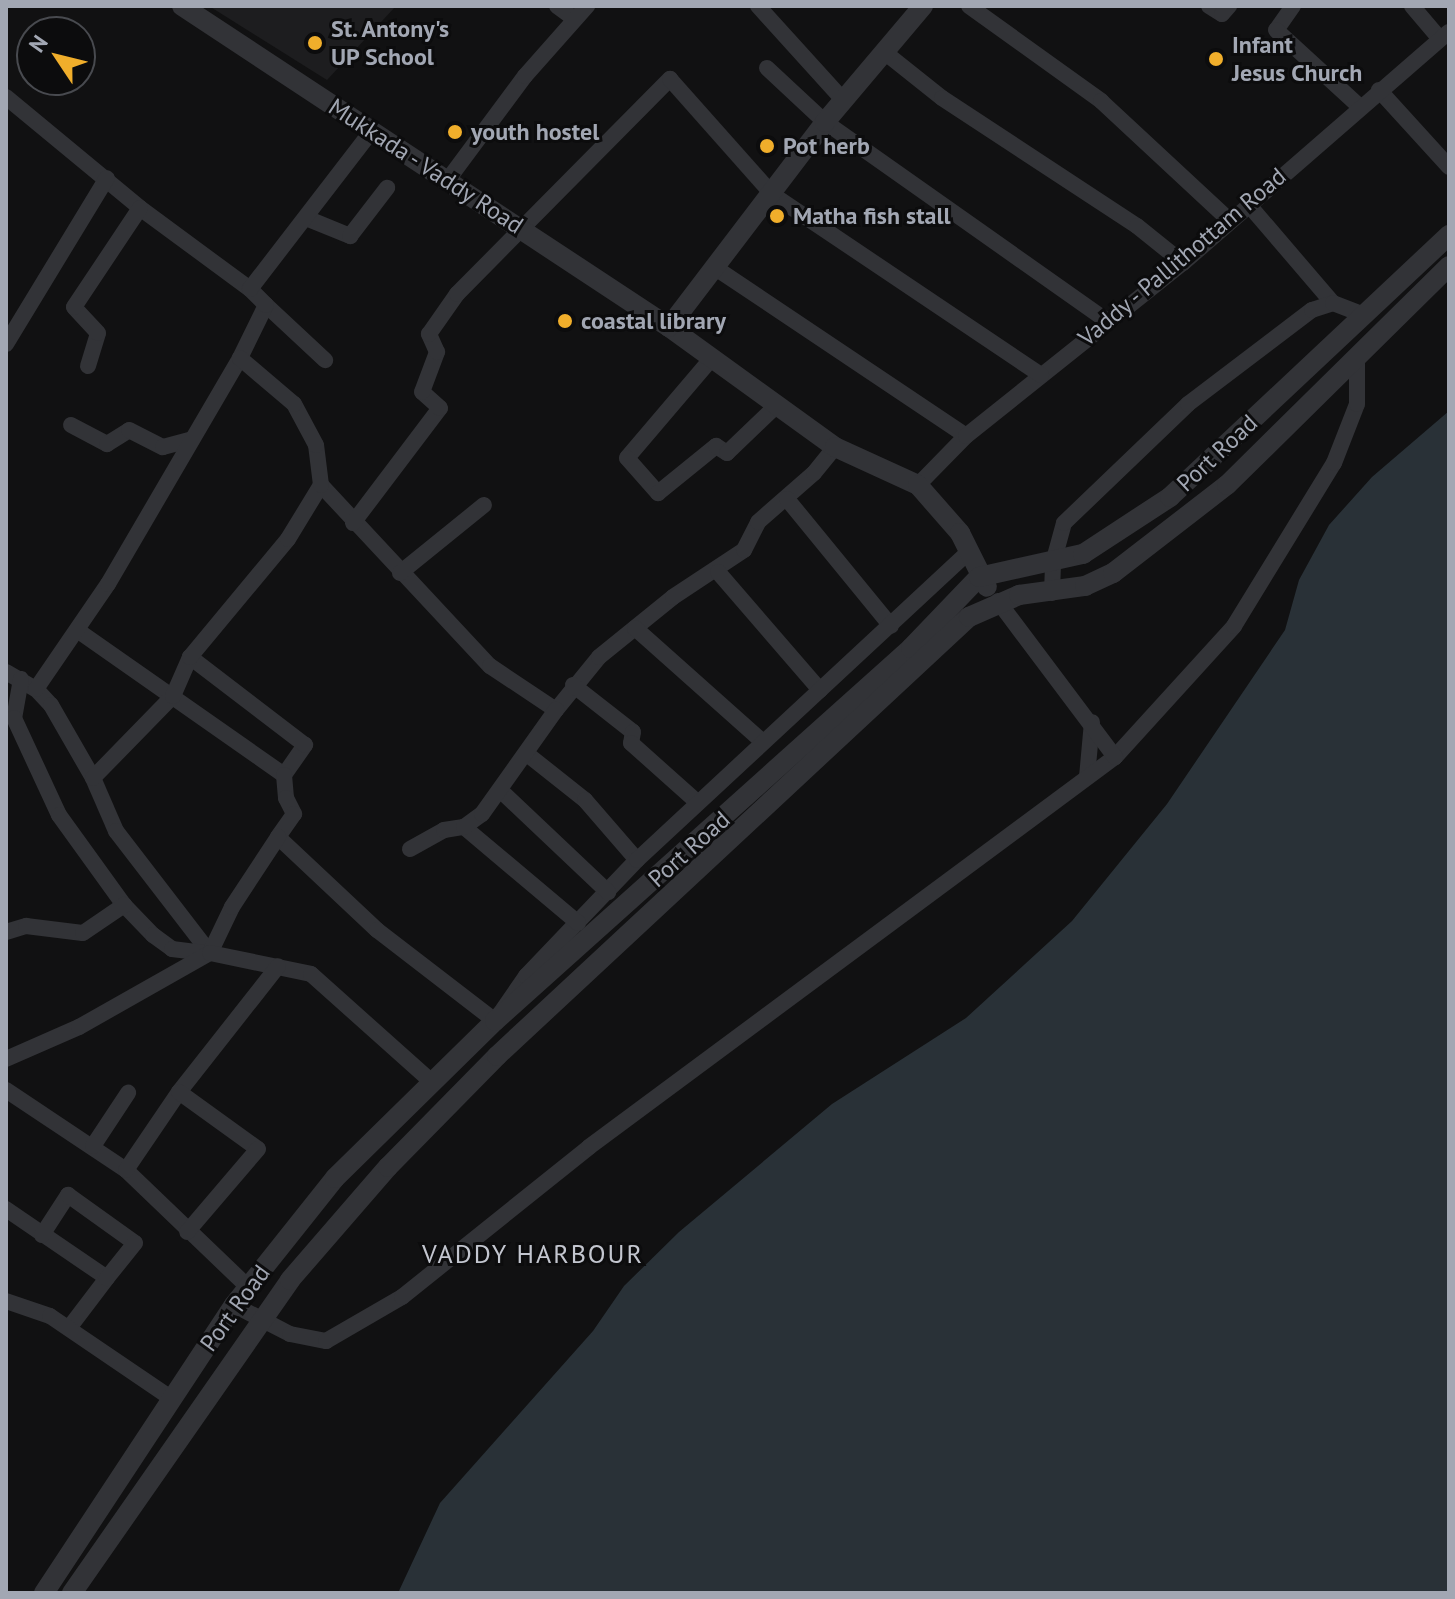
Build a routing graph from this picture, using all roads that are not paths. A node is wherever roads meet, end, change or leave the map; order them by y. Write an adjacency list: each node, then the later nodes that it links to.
1 (182, 6): 20 (street, Mukkada - Vaddy Road)
2 (557, 6): 11 (street)
3 (587, 6): 11 (street)
4 (758, 6): 17 (street)
5 (923, 6): 13 (street)
6 (969, 6): 29 (street)
7 (1209, 6): 8 (street)
8 (1229, 6)
9 (1293, 6): 18 (street)
10 (1412, 6): 12 (street)
11 (575, 19): 23 (street)
12 (1444, 36): 15 (street, Vaddy - Pallithottam Road)
13 (883, 51): 17 (street); 32 (street)
14 (767, 68): 19 (street)
15 (1379, 90): 18 (street, Vaddy - Pallithottam Road); 21 (street)
16 (6, 97): 22 (street)
17 (844, 101): 19 (street)
18 (1360, 107): 26 (street, Vaddy - Pallithottam Road)
19 (825, 122): 25 (street); 39 (street)
20 (370, 133): 23 (street, Mukkada - Vaddy Road); 28 (street)
21 (1449, 167)
22 (107, 178): 27 (street); 41 (street)
23 (447, 181): 30 (street, Mukkada - Vaddy Road)
24 (387, 188): 28 (street)
25 (773, 195): 30 (street); 34 (street); 47 (street)
26 (1248, 204): 29 (street, Vaddy - Pallithottam Road); 36 (street)
27 (140, 208): 35 (street); 46 (street)
28 (306, 218): 35 (street)
29 (1229, 220): 32 (street, Vaddy - Pallithottam Road)
30 (524, 229): 40 (street, Mukkada - Vaddy Road); 57 (street)
31 (1449, 235): 38 (street, Port Road)
32 (1183, 263): 39 (street, Vaddy - Pallithottam Road)
33 (1449, 266): 42 (street, Port Road)
34 (714, 267): 40 (street); 50 (street)
35 (250, 289): 37 (street)
36 (1333, 303): 38 (street); 59 (street)
37 (266, 305): 43 (street); 45 (street)
38 (1365, 315): 59 (street, Port Road)
39 (1106, 320): 47 (street, Vaddy - Pallithottam Road)
40 (669, 327): 44 (street, Mukkada - Vaddy Road)
41 (6, 344)
42 (1357, 356): 63 (street, Port Road); 78 (street)
43 (240, 358): 51 (street); 53 (street)
44 (712, 358): 48 (street, Mukkada - Vaddy Road); 48 (street)
45 (325, 360)
46 (88, 366)
47 (1041, 375): 50 (street, Vaddy - Pallithottam Road)
48 (777, 405): 52 (street, Mukkada - Vaddy Road)
49 (71, 425): 51 (street)
50 (966, 436): 54 (street, Vaddy - Pallithottam Road)
51 (189, 440): 67 (street)
52 (835, 447): 54 (street, Mukkada - Vaddy Road); 55 (street)
53 (321, 485): 57 (street); 68 (street)
54 (918, 485): 58 (street)
55 (787, 499): 60 (street); 65 (street)
56 (484, 505): 61 (street)
57 (353, 523): 61 (street)
58 (969, 552): 62 (street); 65 (street)
59 (1053, 563): 62 (street, Port Road); 63 (street)
60 (718, 572): 66 (street); 72 (street)
61 (400, 573): 74 (street)
62 (979, 577): 64 (street); 87 (street, Port Road)
63 (1052, 593): 64 (street, Port Road)
64 (998, 601): 75 (street); 87 (street, Port Road)
65 (891, 626): 72 (street)
66 (635, 628): 70 (street); 76 (street)
67 (77, 630): 71 (street); 73 (street)
68 (190, 657): 73 (street); 79 (street)
69 (14, 676): 71 (street); 90 (street)
70 (573, 685): 74 (street); 83 (street)
71 (36, 689): 81 (street)
72 (820, 690): 76 (street)
73 (173, 696): 79 (street); 81 (street)
74 (556, 710): 77 (street)
75 (1092, 722): 78 (street); 80 (street)
76 (763, 742): 83 (street)
77 (527, 754): 82 (street); 88 (street)
78 (1115, 757): 80 (street)
79 (284, 775): 85 (street)
80 (1087, 777): 110 (street)
81 (93, 778): 93 (street)
82 (500, 790): 84 (street); 89 (street)
83 (697, 802): 88 (street)
84 (464, 827): 86 (street); 91 (street)
85 (278, 837): 93 (street); 95 (street)
86 (410, 849)
87 (700, 854): 95 (street, Port Road); 110 (street, Port Road)
88 (637, 860): 89 (street)
89 (608, 892): 91 (street)
90 (124, 905): 92 (street); 93 (street)
91 (578, 923): 95 (street)
92 (6, 932)
93 (210, 953): 94 (street); 96 (street)
94 (278, 966): 97 (street); 99 (street)
95 (495, 1021): 97 (street, Port Road)
96 (6, 1059)
97 (433, 1083): 107 (street, Port Road)
98 (6, 1090): 101 (street)
99 (179, 1092): 102 (street); 104 (street)
100 (128, 1093): 101 (street)
101 (93, 1146): 102 (street)
102 (126, 1170): 104 (street)
103 (6, 1209): 105 (street)
104 (187, 1232): 107 (street)
105 (42, 1235): 106 (street); 106 (street)
106 (107, 1278): 111 (street)
107 (248, 1287): 109 (street, Port Road)
108 (6, 1301): 111 (street)
109 (234, 1305): 110 (street); 112 (street, Port Road)
110 (262, 1319): 114 (street, Port Road)
111 (69, 1328): 112 (street)
112 (172, 1399): 113 (street, Port Road)
113 (44, 1593)
114 (72, 1593)

